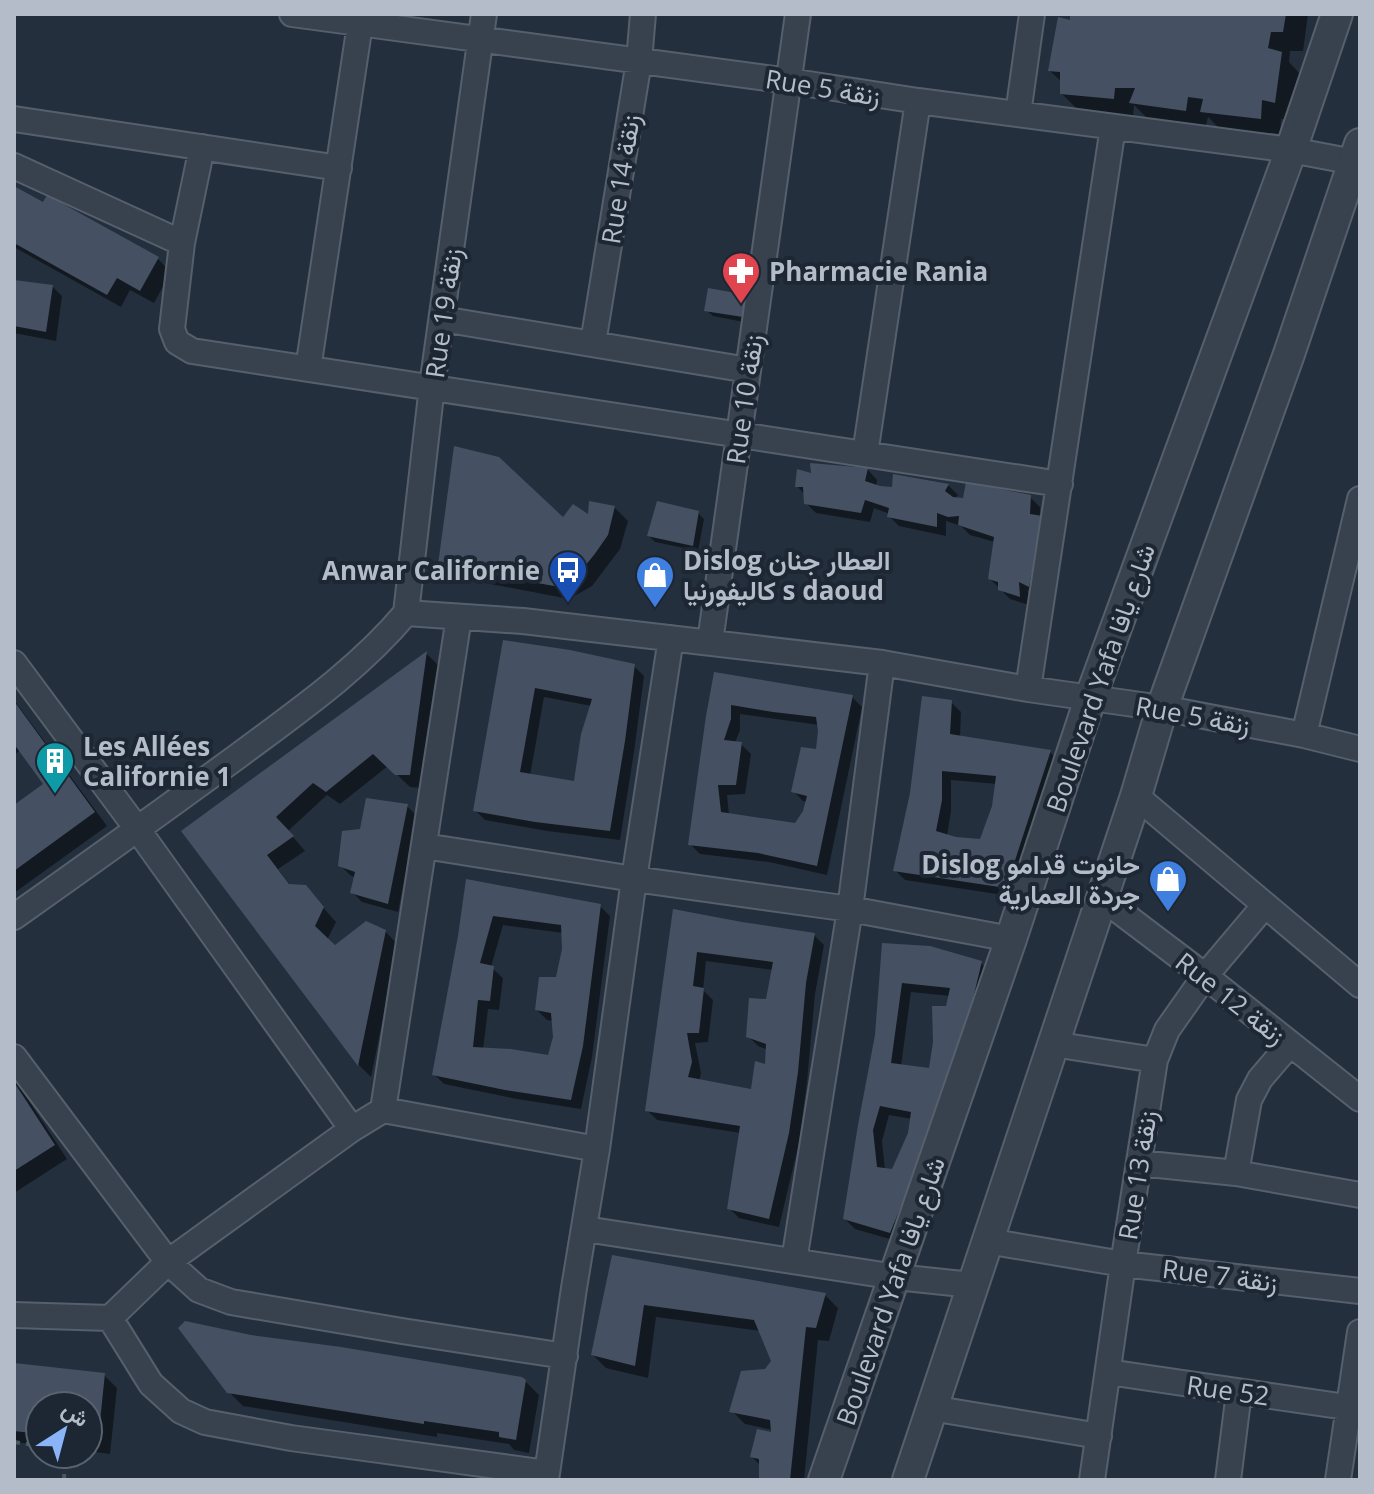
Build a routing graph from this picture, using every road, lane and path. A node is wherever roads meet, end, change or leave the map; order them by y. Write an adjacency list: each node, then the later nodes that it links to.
1 (292, 14): 7 (street, Rue 5 زنقة)
2 (484, 14): 8 (street, Rue 19 زنقة)
3 (643, 14): 9 (street, Rue 14 زنقة)
4 (798, 14): 10 (street, Rue 10 زنقة)
5 (1032, 14): 12 (street)
6 (1337, 14): 16 (street, Boulevard Yafa شارع يافا)
7 (360, 24): 8 (street, Rue 5 زنقة); 19 (street)
8 (480, 40): 9 (street, Rue 5 زنقة); 21 (street, Rue 19 زنقة)
9 (639, 61): 10 (street, Rue 5 زنقة); 22 (street, Rue 14 زنقة)
10 (789, 81): 11 (street, Rue 5 زنقة); 24 (street, Rue 10 زنقة)
11 (918, 101): 12 (street, Rue 5 زنقة); 27 (street)
12 (1018, 114): 14 (street, Rue 5 زنقة)
13 (14, 119): 15 (street)
14 (1113, 127): 16 (street, Rue 5 زنقة); 28 (street)
15 (202, 147): 19 (street); 20 (street)
16 (1291, 150): 17 (street, Rue 5 زنقة); 37 (street, Boulevard Yafa شارع يافا)
17 (1357, 153): 38 (street)
18 (14, 166): 20 (street)
19 (339, 168): 23 (street)
20 (182, 243): 23 (street)
21 (442, 319): 22 (street); 25 (street, Rue 19 زنقة)
22 (593, 343): 24 (street)
23 (308, 369): 25 (street)
24 (748, 370): 26 (street, Rue 10 زنقة)
25 (432, 386): 26 (street); 30 (street, Rue 19 زنقة)
26 (738, 434): 27 (street); 33 (street, Rue 10 زنقة)
27 (865, 454): 28 (street)
28 (1060, 484): 36 (street)
29 (1360, 499): 39 (street)
30 (406, 613): 31 (street, Rue 5 زنقة); 42 (street)
31 (459, 617): 32 (street, Rue 5 زنقة); 43 (street)
32 (671, 638): 33 (street, Rue 5 زنقة); 44 (street)
33 (710, 642): 35 (street, Rue 5 زنقة)
34 (14, 663): 42 (street)
35 (882, 663): 36 (street, Rue 5 زنقة); 47 (street)
36 (1028, 689): 37 (street, Rue 5 زنقة)
37 (1090, 699): 38 (street, Rue 5 زنقة); 49 (street, Boulevard Yafa شارع يافا)
38 (1162, 708): 39 (street, Rue 5 زنقة); 41 (street)
39 (1304, 735): 40 (street, Rue 5 زنقة)
40 (1360, 749)
41 (1136, 796): 45 (street); 46 (street)
42 (138, 830): 48 (street); 58 (street)
43 (424, 846): 44 (street); 57 (street)
44 (634, 879): 47 (street); 59 (street)
45 (1102, 898): 50 (street, Rue 12 زنقة); 52 (street)
46 (1265, 905): 50 (street, Rue 13 زنقة); 51 (street)
47 (850, 909): 49 (street); 65 (street)
48 (14, 917)
49 (1011, 939): 68 (street, Boulevard Yafa شارع يافا)
50 (1205, 976): 53 (street, Rue 12 زنقة); 55 (street, Rue 13 زنقة)
51 (1360, 985)
52 (1053, 1044): 55 (street); 64 (street)
53 (1290, 1044): 56 (street, Rue 12 زنقة); 61 (street)
54 (14, 1057): 66 (street)
55 (1155, 1060): 60 (street, Rue 13 زنقة)
56 (1360, 1099)
57 (383, 1110): 58 (street); 59 (street)
58 (352, 1129): 66 (street)
59 (597, 1149): 63 (street)
60 (1139, 1163): 61 (street); 67 (street, Rue 13 زنقة)
61 (1236, 1173): 62 (street)
62 (1360, 1195)
63 (585, 1229): 65 (street); 74 (street)
64 (987, 1241): 67 (street, Rue 7 زنقة); 69 (street)
65 (794, 1261): 68 (street)
66 (168, 1262): 72 (street); 74 (street)
67 (1123, 1264): 70 (street, Rue 7 زنقة); 75 (street, Rue 13 زنقة)
68 (896, 1277): 69 (street); 81 (street, Boulevard Yafa شارع يافا)
69 (972, 1285): 77 (street)
70 (1360, 1291)
71 (14, 1315): 72 (street)
72 (110, 1318): 80 (street)
73 (1360, 1332): 78 (street)
74 (565, 1356): 80 (street)
75 (1108, 1372): 76 (street, Rue 52); 79 (street, Rue 13 زنقة)
76 (1239, 1392): 78 (street, Rue 52); 84 (street)
77 (931, 1408): 79 (street); 82 (street)
78 (1354, 1408): 85 (street)
79 (1099, 1436): 83 (street, Rue 13 زنقة)
80 (546, 1476)
81 (824, 1480)
82 (908, 1480)
83 (1092, 1480)
84 (1228, 1480)
85 (1338, 1480)

